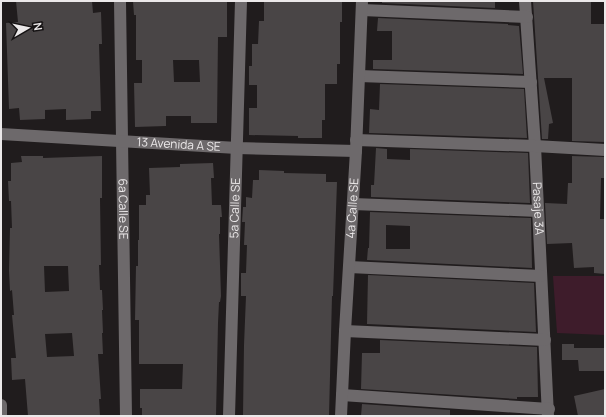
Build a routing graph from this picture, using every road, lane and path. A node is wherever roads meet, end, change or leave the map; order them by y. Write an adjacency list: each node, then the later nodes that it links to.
1 (120, 1): 9 (street, 6a Calle SE)
2 (241, 1): 12 (street, 5a Calle SE)
3 (525, 1): 5 (street, Pasaje 3A)
4 (362, 6): 5 (street); 6 (street, 4a Calle SE)
5 (527, 17): 7 (street, Pasaje 3A)
6 (359, 76): 7 (street); 10 (street, 4a Calle SE)
7 (531, 82): 11 (street, Pasaje 3A)
8 (1, 134): 9 (street, 13 Avenida A SE)
9 (122, 141): 12 (street, 13 Avenida A SE); 24 (street, 6a Calle SE)
10 (356, 145): 11 (street, 13 Avenida A SE); 12 (street, 13 Avenida A SE); 14 (street, 4a Calle SE)
11 (535, 146): 13 (street, 13 Avenida A SE); 15 (street, Pasaje 3A)
12 (237, 148): 25 (street, 5a Calle SE)
13 (605, 150)
14 (353, 204): 15 (street); 16 (street, 4a Calle SE)
15 (538, 211): 17 (street, Pasaje 3A)
16 (349, 267): 17 (street); 18 (street, 4a Calle SE)
17 (541, 276): 19 (street, Pasaje 3A)
18 (345, 331): 19 (street); 20 (street, 4a Calle SE)
19 (545, 340): 22 (street, Pasaje 3A)
20 (342, 395): 22 (street); 26 (street, 4a Calle SE)
21 (1, 405): 23 (street)
22 (548, 412)
23 (1, 416)
24 (126, 416)
25 (229, 416)
26 (341, 416)

